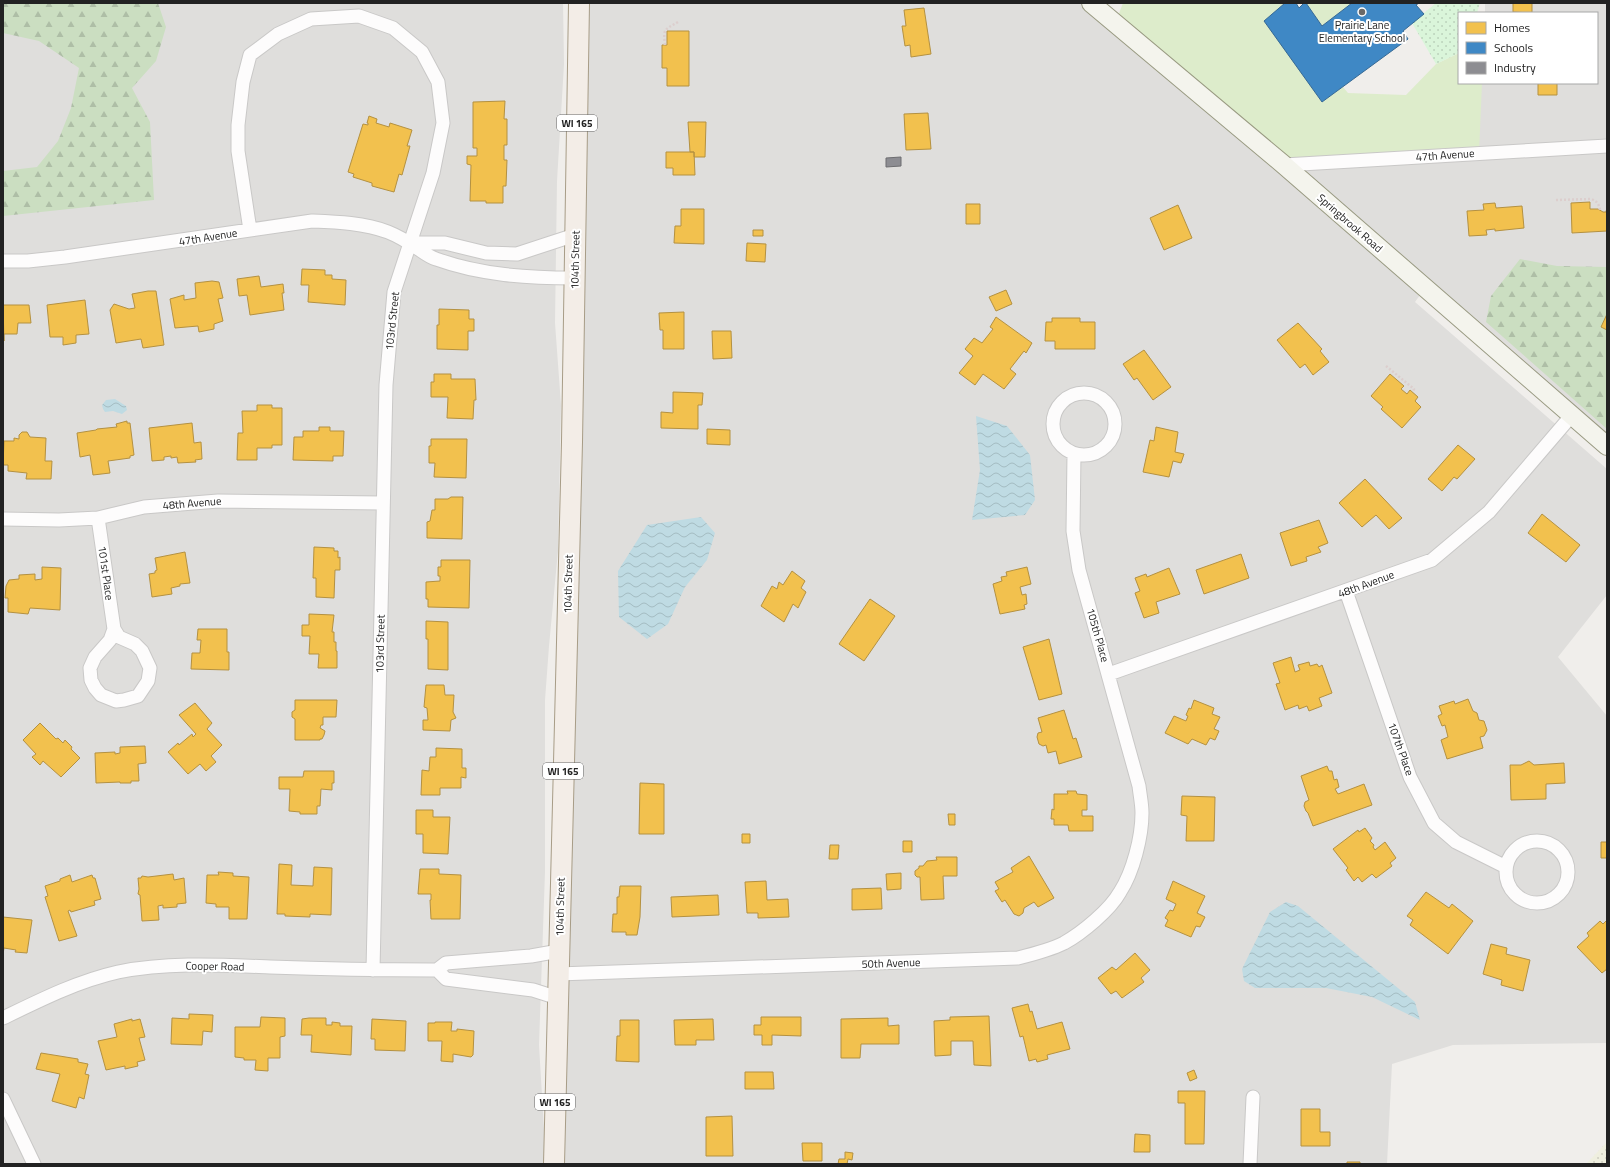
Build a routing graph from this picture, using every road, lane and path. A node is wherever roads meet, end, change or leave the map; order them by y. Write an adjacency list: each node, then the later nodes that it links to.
1 (579, 3): 10 (main road, 104th Street / WI 165)
2 (1091, 3): 6 (street, Springbrook Road)
3 (678, 22): 4 (path)
4 (665, 45)
5 (1607, 146): 6 (street, 47th Avenue)
6 (1284, 165): 16 (street, Springbrook Road)
7 (1556, 200): 8 (path)
8 (1600, 210)
9 (250, 230): 11 (street, 47th Avenue); 11 (street, 103rd Street); 12 (street, 47th Avenue)
10 (575, 235): 11 (street); 13 (main road, 104th Street / WI 165)
11 (410, 243): 13 (street, 47th Avenue); 19 (street, 103rd Street)
12 (3, 260)
13 (574, 278): 27 (main road, 104th Street / WI 165)
14 (1386, 366): 15 (path)
15 (1413, 392)
16 (1572, 415): 17 (street, Springbrook Road); 22 (street, 48th Avenue)
17 (1607, 446)
18 (1074, 454): 18 (street); 24 (street, 105th Place)
19 (382, 503): 20 (street, 48th Avenue); 28 (street, 103rd Street)
20 (98, 518): 21 (street, 48th Avenue); 23 (street, 101st Place)
21 (3, 519)
22 (1346, 591): 24 (street, 48th Avenue); 26 (street, 107th Place)
23 (114, 629): 23 (street)
24 (1109, 674): 25 (street, 105th Place)
25 (1142, 814): 30 (street, 50th Avenue)
26 (1506, 867): 26 (street)
27 (559, 951): 29 (street, Cooper Road); 30 (main road, 104th Street / WI 165)
28 (373, 970): 29 (street, Cooper Road); 32 (street, Cooper Road)
29 (437, 970): 31 (street, Cooper Road)
30 (558, 974): 31 (main road, 104th Street / WI 165)
31 (558, 998): 36 (main road, 104th Street / WI 165)
32 (3, 1018)
33 (1253, 1097): 37 (street)
34 (3, 1099): 35 (street)
35 (34, 1164)
36 (554, 1164)
37 (1250, 1164)

